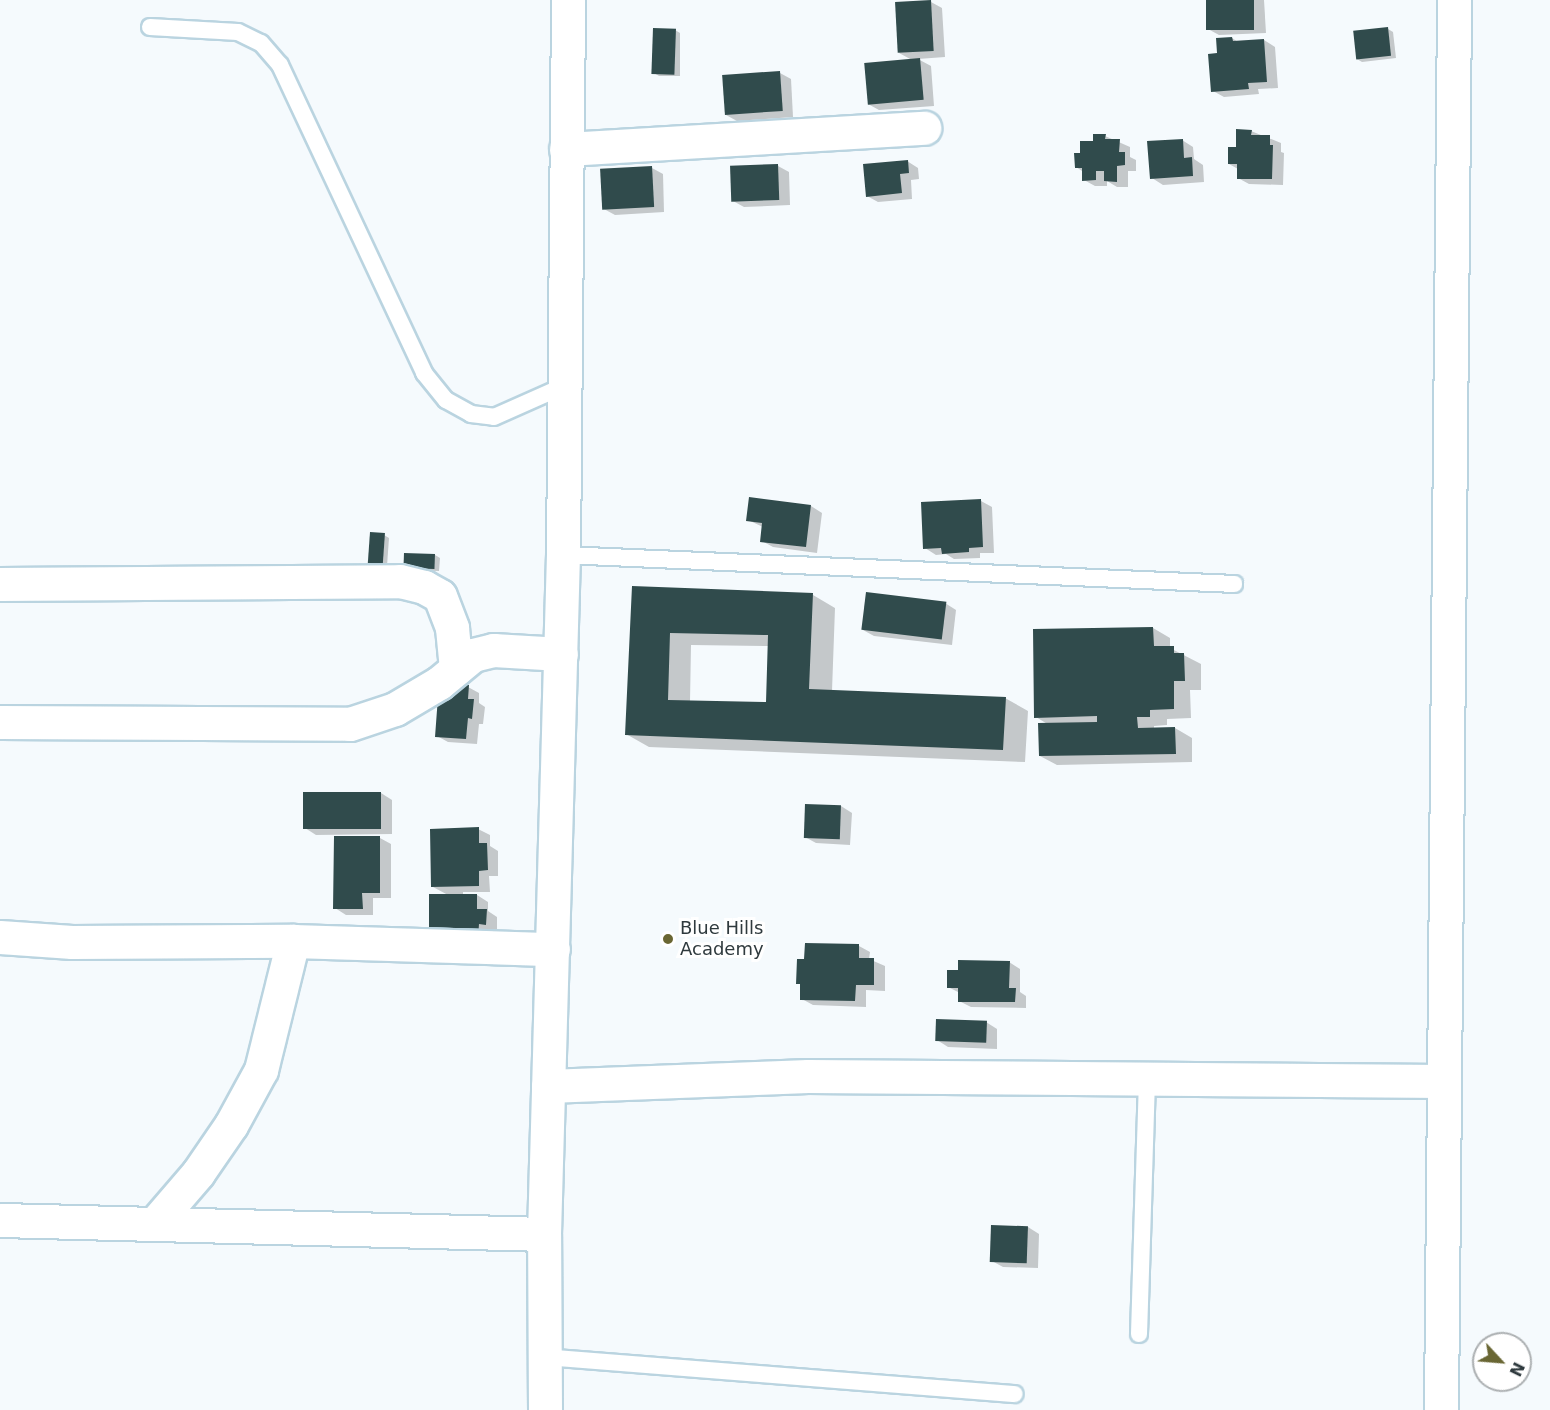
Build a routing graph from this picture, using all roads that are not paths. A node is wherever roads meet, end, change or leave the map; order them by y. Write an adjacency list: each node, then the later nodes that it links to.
1 (568, 0): 5 (street)
2 (1454, 0): 17 (street)
3 (150, 27): 6 (lane)
4 (924, 128): 5 (street)
5 (566, 149): 6 (street)
6 (564, 386): 7 (street)
7 (563, 555): 9 (lane); 10 (street)
8 (0, 584): 11 (street)
9 (1234, 584)
10 (561, 654): 11 (street); 15 (street)
11 (456, 669): 12 (street)
12 (0, 722)
13 (0, 937): 14 (street)
14 (293, 941): 15 (street); 20 (street)
15 (553, 949): 18 (street)
16 (1147, 1078): 17 (street); 18 (street); 22 (lane)
17 (1443, 1081): 26 (street)
18 (548, 1086): 21 (street)
19 (0, 1220): 20 (street)
20 (156, 1222): 21 (street)
21 (544, 1234): 23 (street)
22 (1139, 1334)
23 (544, 1357): 24 (lane); 25 (street)
24 (1015, 1394)
25 (544, 1410)
26 (1441, 1410)

